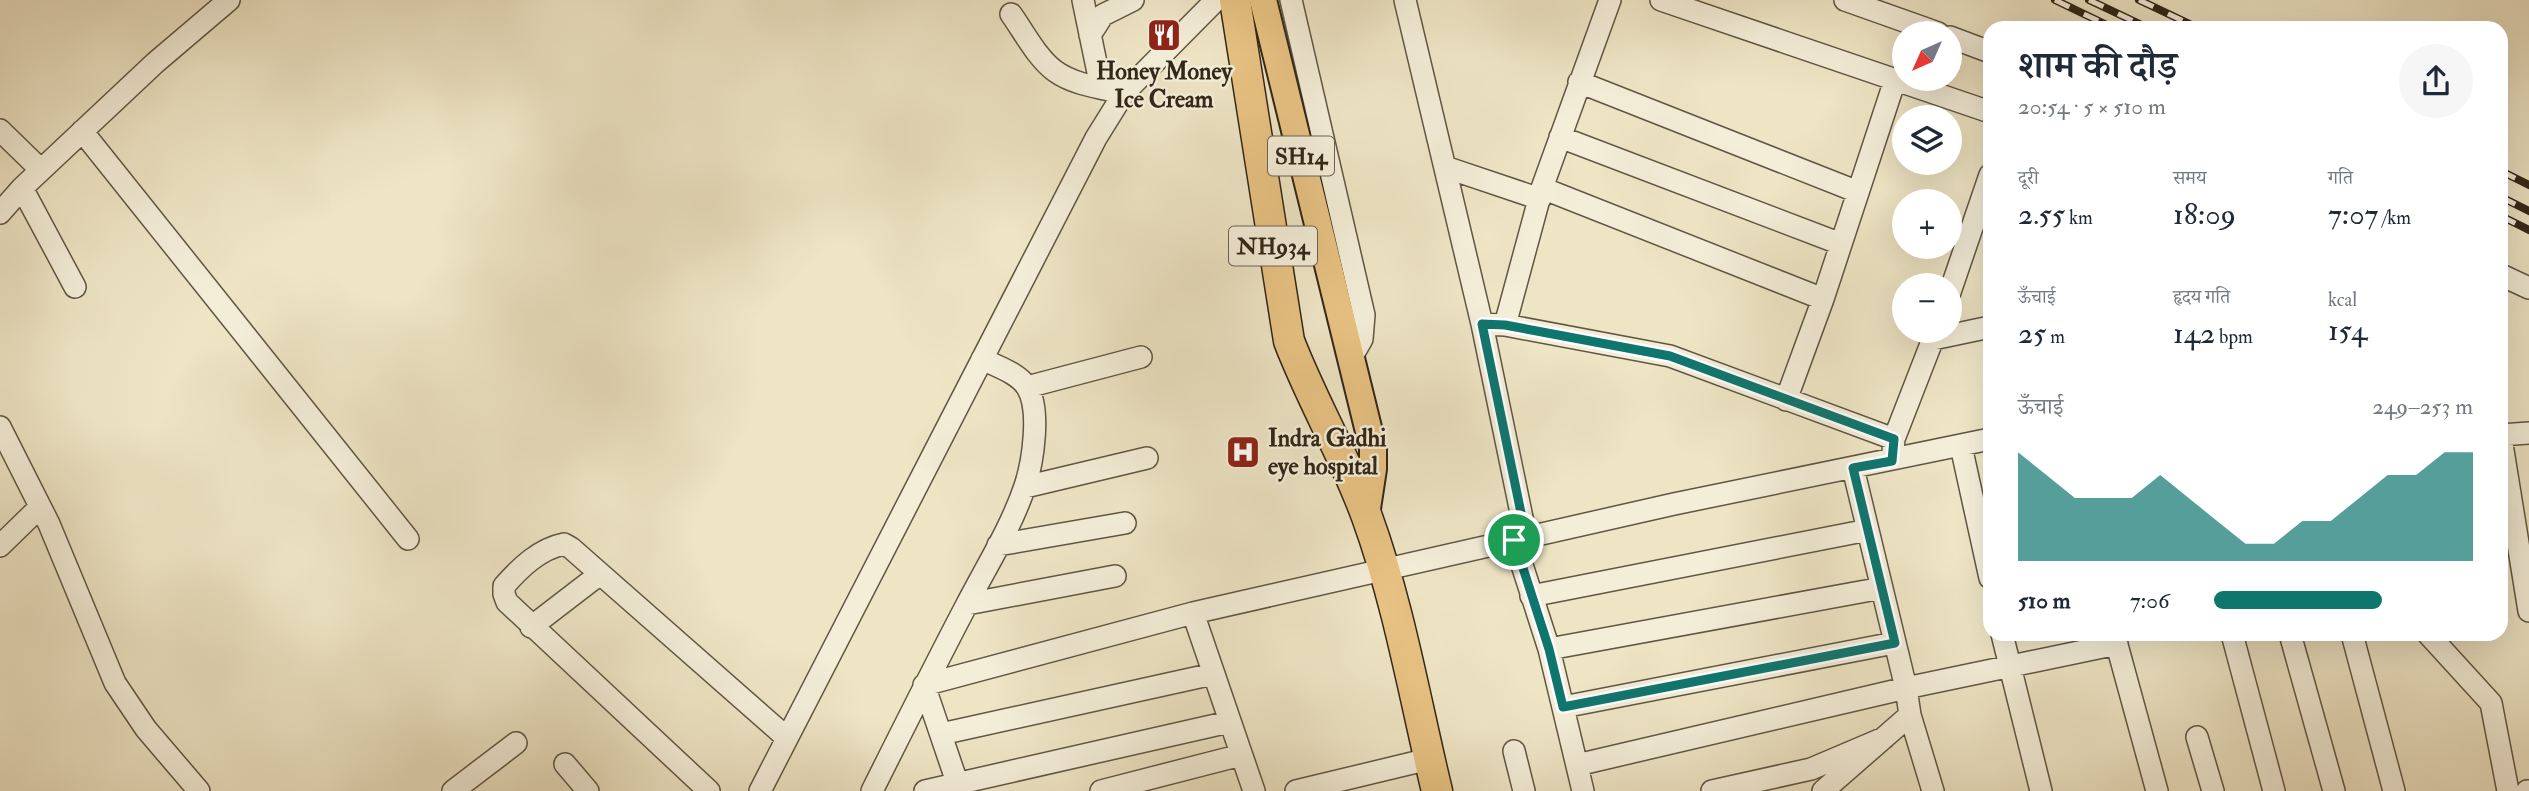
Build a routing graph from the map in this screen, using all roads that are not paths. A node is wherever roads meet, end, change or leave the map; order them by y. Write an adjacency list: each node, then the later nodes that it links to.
1 (229, 0): 25 (street)
2 (1083, 0): 14 (street)
3 (1133, 0): 14 (street)
4 (1216, 0): 22 (street)
5 (1235, 0): 61 (highway, NH934)
6 (1263, 0): 47 (main road, SH14)
7 (1291, 0): 47 (street)
8 (1405, 0): 27 (street)
9 (1611, 0): 18 (street)
10 (1661, 0): 17 (street)
11 (1844, 0): 13 (street)
12 (1011, 14): 19 (street)
13 (1904, 21)
14 (1090, 35): 19 (street)
15 (1962, 41): 16 (street)
16 (1983, 49)
17 (1892, 79)
18 (1579, 82): 26 (street); 30 (street)
19 (1101, 87): 22 (street)
20 (1892, 89): 30 (street)
21 (1928, 91): 23 (street)
22 (1124, 93): 46 (street)
23 (1983, 110)
24 (0, 130): 28 (street)
25 (82, 131): 28 (street); 65 (street)
26 (1560, 137): 31 (street); 34 (street)
27 (1445, 167): 31 (street); 40 (street)
28 (41, 170): 29 (street)
29 (22, 188): 33 (street); 37 (street)
30 (1858, 192): 34 (street)
31 (1541, 193): 39 (street); 41 (street)
32 (1983, 196): 35 (street)
33 (0, 213)
34 (1841, 244): 39 (street)
35 (1957, 273)
36 (2508, 278): 38 (street)
37 (75, 287)
38 (2529, 288)
39 (1824, 299): 49 (street)
40 (1482, 324): 41 (street); 64 (street)
41 (1505, 325): 49 (street)
42 (1983, 328): 43 (street)
43 (1962, 331)
44 (1932, 343): 55 (street)
45 (1141, 357): 48 (street)
46 (982, 359): 48 (street); 97 (street)
47 (1350, 360): 61 (main road, SH14)
48 (1027, 387): 58 (street)
49 (1786, 400): 55 (street)
50 (0, 427): 60 (street)
51 (2529, 433): 52 (street)
52 (2508, 436)
53 (1983, 441): 54 (street)
54 (1961, 446): 55 (street); 68 (street)
55 (1893, 450): 57 (street)
56 (1147, 458): 58 (street)
57 (1853, 468): 63 (street); 64 (street)
58 (1025, 487): 66 (street)
59 (2508, 489): 69 (street)
60 (40, 507): 67 (street); 106 (street)
61 (1366, 514): 70 (highway, NH934)
62 (1125, 523): 66 (street)
63 (1868, 530): 73 (street); 74 (street)
64 (1520, 538): 70 (street); 74 (street)
65 (408, 539)
66 (998, 545): 75 (street)
67 (0, 546)
68 (1983, 546)
69 (2516, 549): 76 (street)
70 (1385, 569): 77 (street); 102 (highway, NH934)
71 (600, 574): 78 (street); 78 (street); 97 (street)
72 (1115, 576): 75 (street)
73 (1882, 588): 86 (street); 87 (street)
74 (1531, 596): 87 (street)
75 (967, 604): 90 (street)
76 (2529, 611)
77 (1194, 613): 89 (street); 90 (street)
78 (531, 626): 109 (street)
79 (2004, 641): 88 (street)
80 (2107, 641): 88 (street)
81 (2116, 641): 123 (street)
82 (2234, 641): 125 (street)
83 (2292, 641): 126 (street)
84 (2354, 641): 127 (street)
85 (2434, 641): 128 (street)
86 (1895, 643): 91 (street); 92 (street)
87 (1549, 649): 92 (street)
88 (2009, 666): 91 (street); 122 (street)
89 (1213, 674): 94 (street); 95 (street)
90 (924, 685): 95 (street); 111 (street)
91 (1906, 688): 93 (street); 104 (street)
92 (1563, 707): 104 (street)
93 (1910, 715): 98 (street); 121 (street)
94 (1229, 722): 101 (street); 105 (street)
95 (941, 734): 105 (street)
96 (2197, 737): 124 (street)
97 (787, 738): 110 (street)
98 (1884, 738): 119 (street); 120 (street)
99 (516, 743): 107 (street)
100 (1514, 751): 117 (street)
101 (1241, 755): 113 (street); 114 (street)
102 (1429, 759): 115 (street); 116 (highway, NH934)
103 (565, 764): 108 (street)
104 (1577, 765): 118 (street)
105 (959, 788): 112 (street)
106 (199, 791)
107 (453, 791)
108 (589, 791)
109 (709, 791)
110 (760, 791)
111 (872, 791)
112 (925, 791)
113 (1101, 791)
114 (1254, 791)
115 (1296, 791)
116 (1437, 791)
117 (1524, 791)
118 (1583, 791)
119 (1712, 791)
120 (1823, 791)
121 (1933, 791)
122 (2041, 791)
123 (2157, 791)
124 (2213, 791)
125 (2274, 791)
126 (2334, 791)
127 (2394, 791)
128 (2508, 791)

